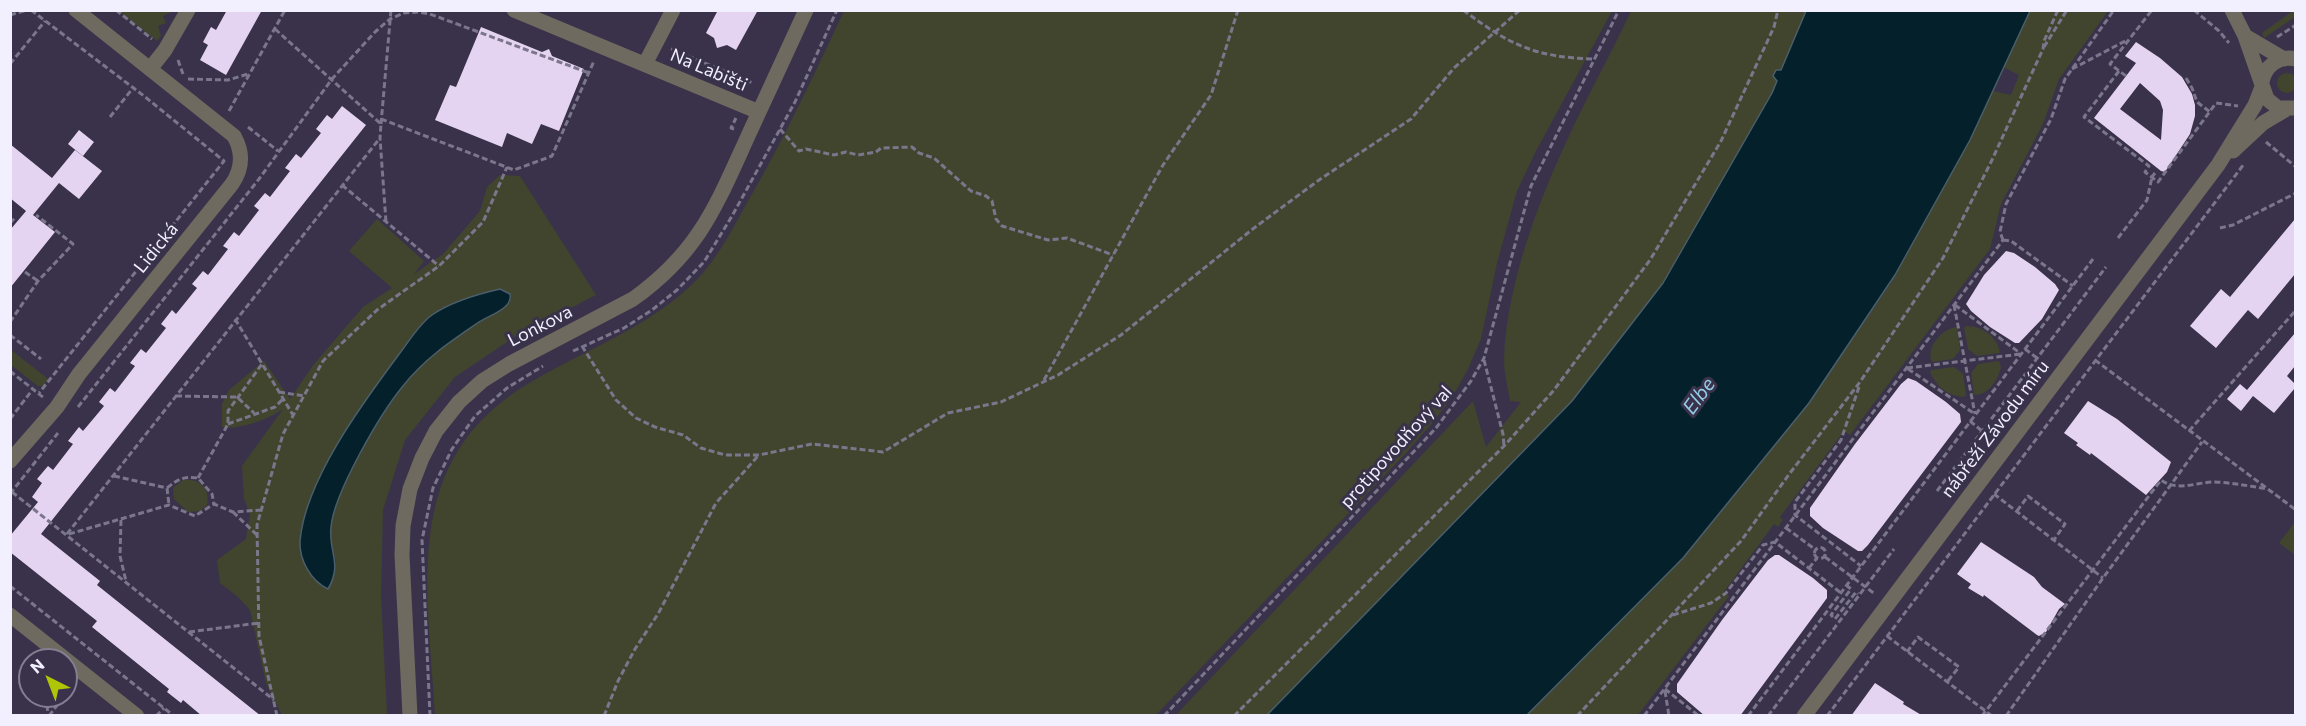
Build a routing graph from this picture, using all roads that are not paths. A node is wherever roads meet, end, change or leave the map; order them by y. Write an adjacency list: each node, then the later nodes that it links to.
1 (76, 10): 10 (street, Lidická)
2 (188, 10): 10 (street)
3 (514, 10): 9 (street, Na Labišti)
4 (673, 10): 9 (street, Na Labišti)
5 (806, 10): 13 (street, Lonkova)
6 (2232, 10): 7 (street)
7 (2246, 36): 8 (street); 11 (street)
8 (2290, 57): 11 (street, nábřeží Závodu míru)
9 (645, 64): 13 (street, Na Labišti)
10 (150, 69): 15 (street, Lidická)
11 (2262, 85): 12 (street); 14 (street, nábřeží Závodu míru)
12 (2291, 110): 14 (street, nábřeží Závodu míru)
13 (759, 112): 18 (street, Lonkova)
14 (2218, 165): 19 (street, nábřeží Závodu míru)
15 (10, 461)
16 (10, 615): 17 (street)
17 (137, 716)
18 (410, 716)
19 (1804, 716)

